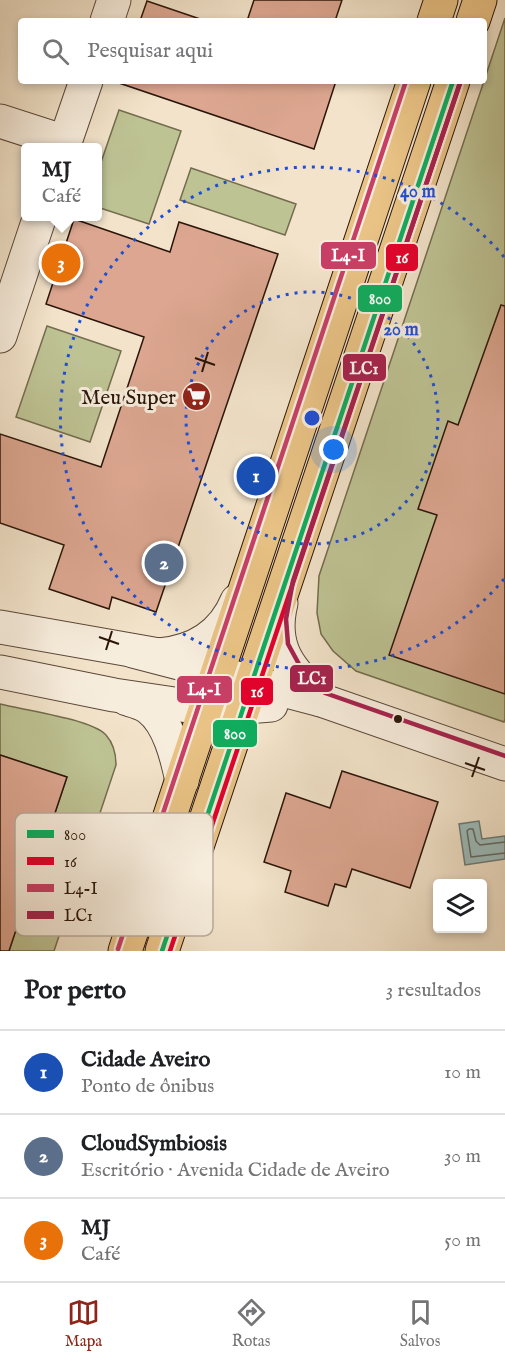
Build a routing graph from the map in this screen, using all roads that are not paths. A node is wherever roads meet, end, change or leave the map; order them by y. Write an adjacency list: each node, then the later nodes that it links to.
1 (114, 0): 4 (street)
2 (441, 0): 5 (main road)
3 (480, 0): 6 (main road)
4 (108, 18)
5 (435, 18)
6 (474, 18)
7 (85, 84): 12 (street)
8 (413, 84): 15 (main road)
9 (452, 84): 19 (main road)
10 (0, 122): 11 (street)
11 (58, 143)
12 (65, 143)
13 (38, 221): 14 (street)
14 (0, 336)
15 (251, 570): 17 (street); 19 (main road)
16 (0, 627): 17 (street)
17 (176, 658): 19 (street)
18 (0, 672): 20 (street)
19 (242, 693): 20 (street); 21 (street); 22 (main road); 24 (main road)
20 (114, 695): 22 (street)
21 (505, 764)
22 (182, 781): 23 (main road)
23 (171, 813)
24 (208, 813)
25 (130, 936): 27 (main road)
26 (167, 936): 28 (main road)
27 (125, 951)
28 (162, 951)

